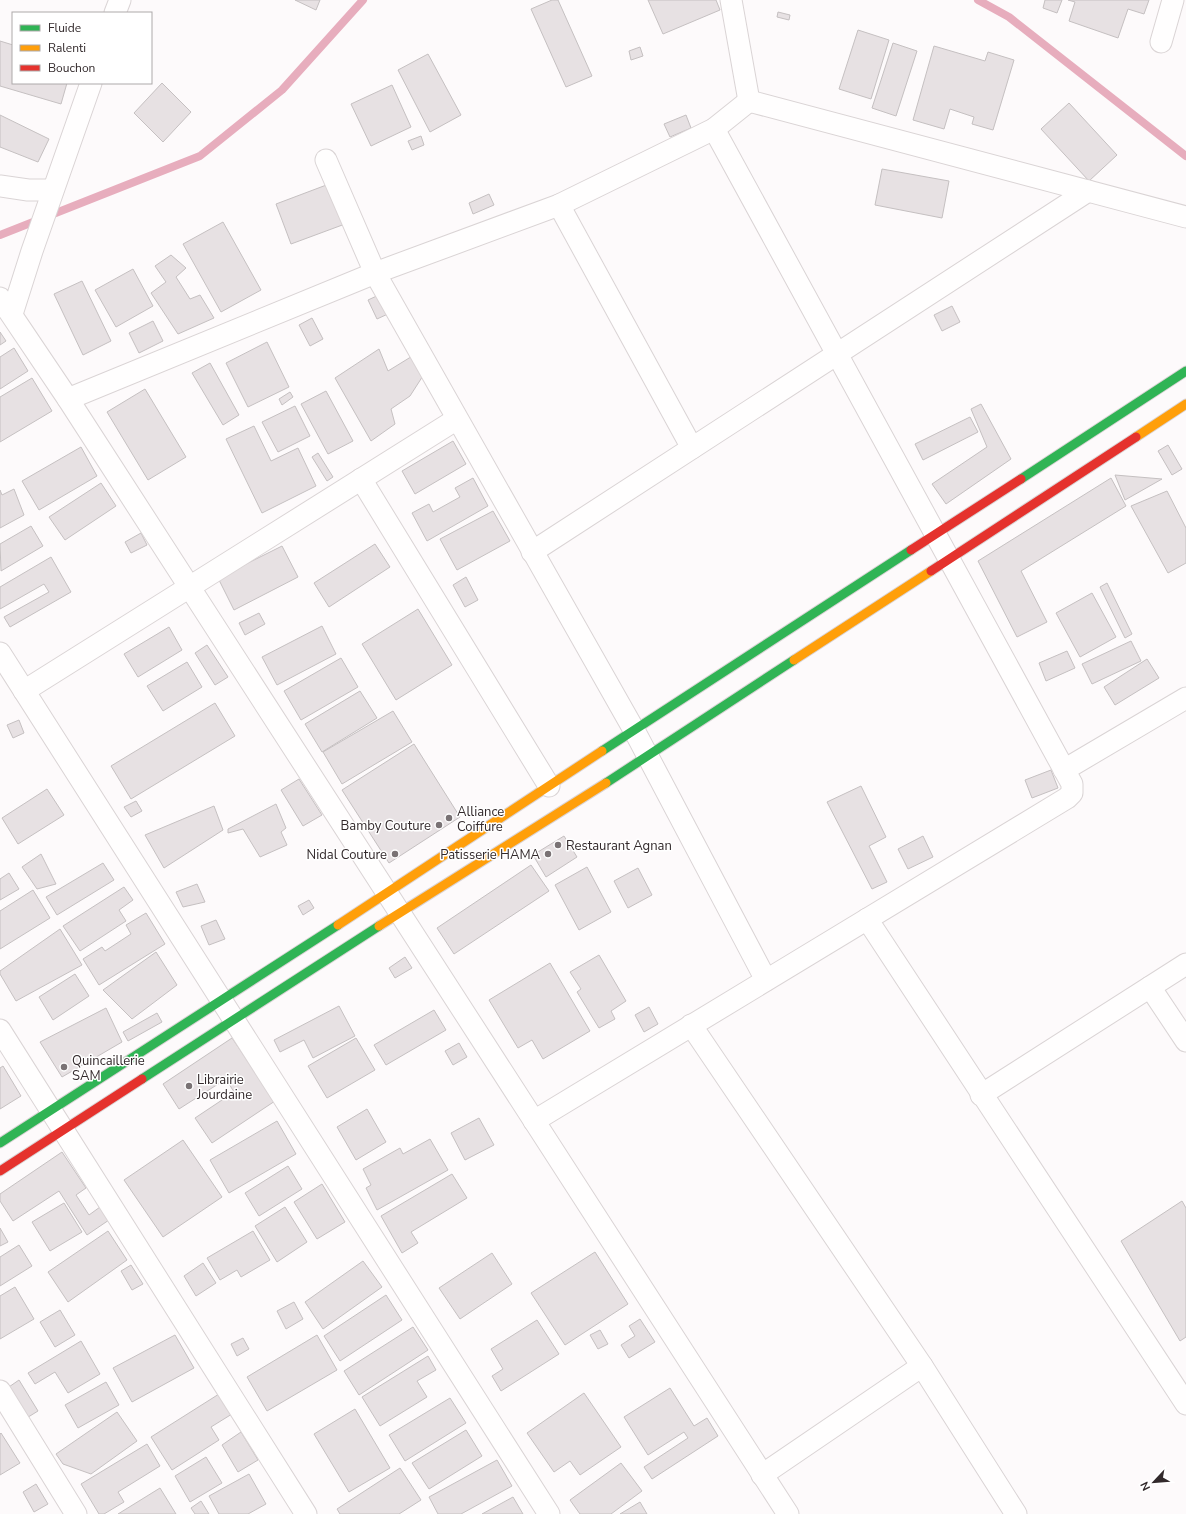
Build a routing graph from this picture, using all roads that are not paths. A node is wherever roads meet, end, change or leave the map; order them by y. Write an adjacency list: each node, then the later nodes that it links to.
1 (120, 0): 4 (street)
2 (731, 0): 7 (street)
3 (1173, 0): 5 (street)
4 (115, 12)
5 (1160, 42)
6 (91, 84): 11 (street)
7 (749, 101): 8 (street); 12 (street)
8 (714, 129): 13 (street); 17 (street)
9 (326, 160): 15 (street)
10 (0, 186): 11 (street)
11 (53, 190): 16 (street)
12 (1088, 191): 14 (street); 17 (street)
13 (559, 205): 15 (street); 22 (street)
14 (1186, 217)
15 (376, 273): 19 (street); 21 (street)
16 (6, 306): 19 (street)
17 (838, 353): 22 (street); 24 (street)
18 (1186, 371): 24 (street)
19 (68, 399): 27 (street)
20 (1186, 404): 26 (street)
21 (457, 419): 23 (street); 25 (street)
22 (692, 448): 25 (street)
23 (361, 479): 27 (street); 34 (street)
24 (936, 533): 26 (street); 31 (street)
25 (532, 552): 31 (street)
26 (950, 559): 32 (street); 33 (street)
27 (188, 588): 29 (street); 35 (street)
28 (0, 653): 29 (street)
29 (24, 691): 41 (street)
30 (1186, 698): 33 (street)
31 (634, 730): 32 (street); 34 (street)
32 (648, 756): 36 (street); 39 (street)
33 (1064, 770): 37 (street)
34 (549, 786): 35 (street)
35 (387, 894): 36 (street); 41 (street)
36 (399, 913): 42 (street); 48 (street)
37 (867, 919): 39 (street); 46 (street)
38 (1186, 964): 40 (street)
39 (766, 980): 43 (street)
40 (1150, 987): 45 (street); 46 (street)
41 (222, 1000): 42 (street); 47 (street)
42 (234, 1020): 49 (street); 58 (street)
43 (691, 1025): 48 (street); 52 (street)
44 (0, 1030): 47 (street)
45 (1186, 1041)
46 (982, 1095): 54 (street)
47 (50, 1110): 49 (street); 50 (street)
48 (534, 1121): 55 (street)
49 (63, 1130): 51 (street); 57 (street)
50 (0, 1143)
51 (0, 1171)
52 (922, 1366): 55 (street); 60 (street)
53 (0, 1391): 56 (street)
54 (1186, 1404)
55 (762, 1475): 59 (street)
56 (76, 1514)
57 (306, 1514)
58 (550, 1514)
59 (788, 1514)
60 (1016, 1514)

